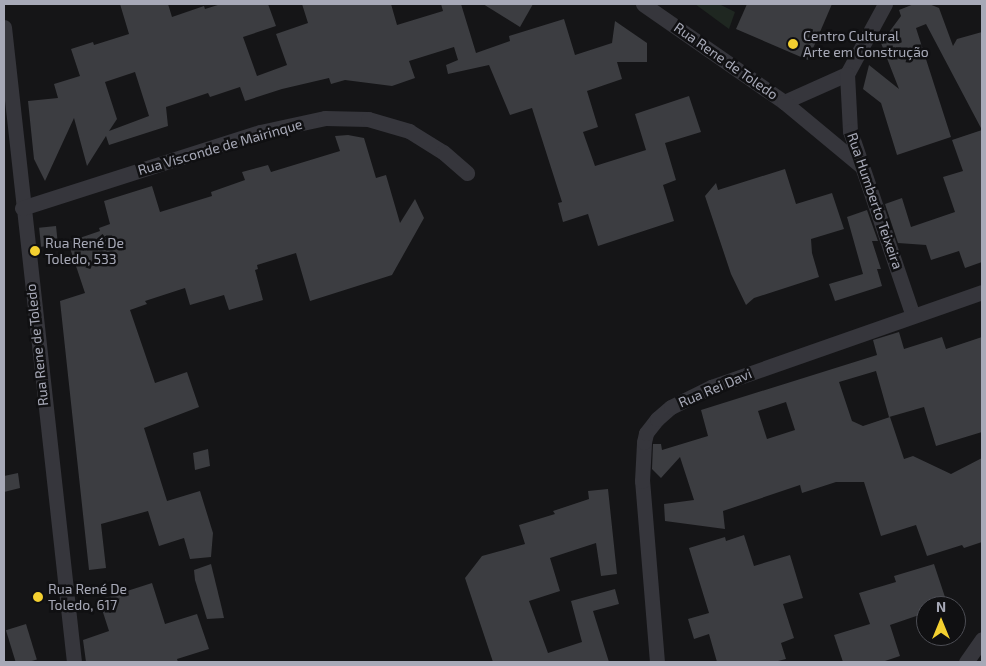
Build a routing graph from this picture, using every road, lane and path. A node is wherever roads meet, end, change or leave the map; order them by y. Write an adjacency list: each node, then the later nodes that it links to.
1 (643, 4): 5 (street, Rua Rene de Toledo)
2 (885, 4): 4 (street)
3 (4, 27): 8 (street, Rua Rene de Toledo)
4 (847, 74): 5 (street, Rua Rene de Toledo); 6 (street, Rua Humberto Teixeira)
5 (784, 102): 6 (street, Rua Rene de Toledo)
6 (860, 165): 10 (street, Rua Humberto Teixeira)
7 (467, 173): 8 (street, Rua Visconde de Mairinque)
8 (22, 208): 12 (street, Rua Rene de Toledo)
9 (982, 292): 10 (street, Rua Rei Davi)
10 (913, 316): 13 (street, Rua Rei Davi)
11 (982, 639): 14 (street)
12 (74, 662)
13 (657, 662)
14 (966, 662)

